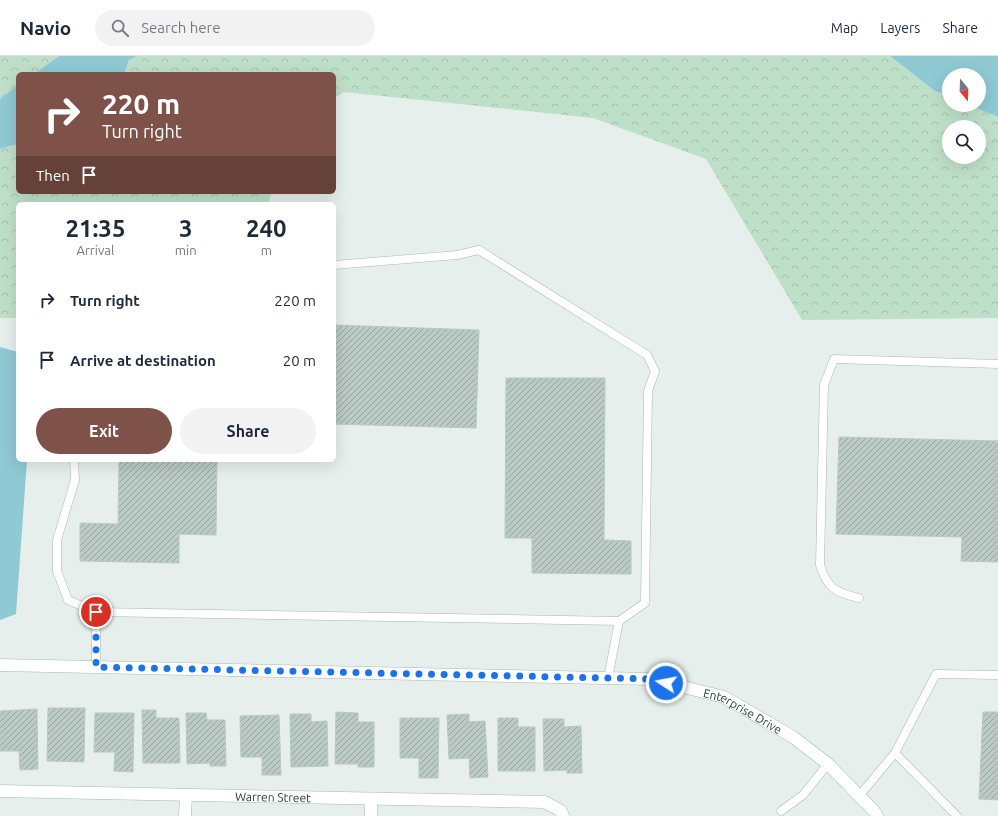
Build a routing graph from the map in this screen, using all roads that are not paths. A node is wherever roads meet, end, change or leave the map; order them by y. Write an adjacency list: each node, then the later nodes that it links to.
1 (336, 265): 6 (lane)
2 (998, 364): 4 (lane)
3 (74, 462): 5 (lane)
4 (859, 598)
5 (96, 612): 6 (lane); 8 (lane)
6 (619, 621): 10 (lane)
7 (0, 665): 8 (street, Enterprise Drive)
8 (96, 667): 10 (street, Enterprise Drive)
9 (998, 675): 11 (lane)
10 (608, 678): 12 (street, Enterprise Drive)
11 (895, 753): 15 (lane); 22 (lane)
12 (828, 764): 15 (street, Enterprise Drive); 17 (lane)
13 (0, 791): 14 (street, Warren Street)
14 (186, 796): 16 (street, Warren Street); 18 (street)
15 (859, 796): 21 (street, Enterprise Drive)
16 (371, 800): 19 (street); 20 (street, Warren Street)
17 (781, 810)
18 (185, 816)
19 (371, 816)
20 (563, 816)
21 (877, 816)
22 (957, 816)

